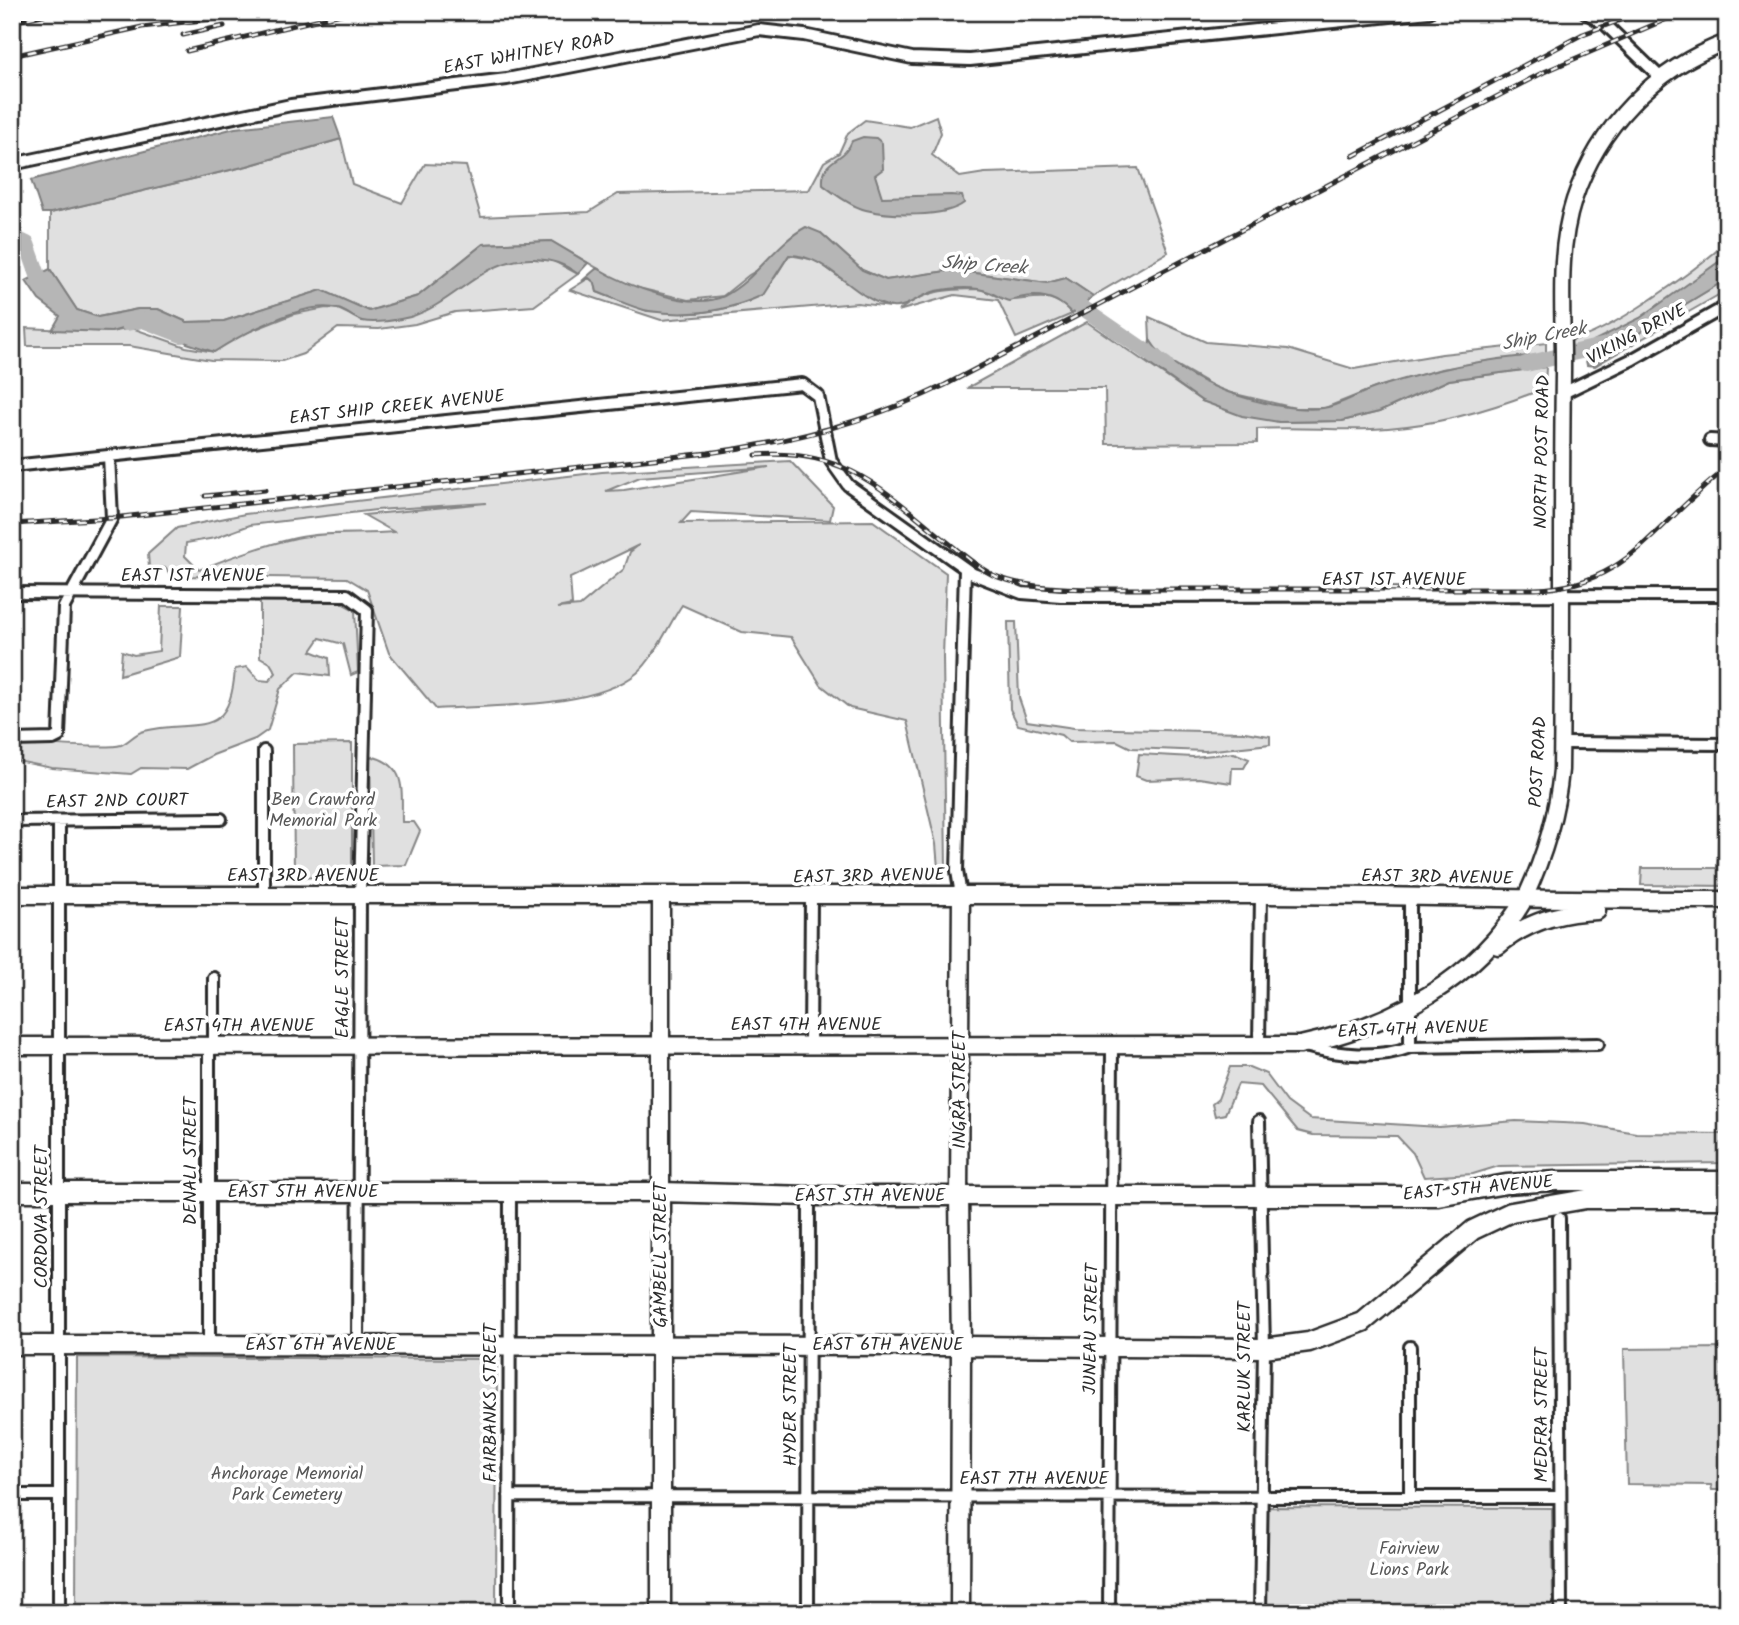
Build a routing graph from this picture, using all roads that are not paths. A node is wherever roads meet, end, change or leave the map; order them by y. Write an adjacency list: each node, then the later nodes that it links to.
1 (1429, 12): 5 (street, EAST WHITNEY ROAD)
2 (1585, 12): 4 (street)
3 (1727, 42): 4 (street, NORTH POST ROAD)
4 (1660, 77): 8 (street, NORTH POST ROAD)
5 (12, 164)
6 (1727, 306): 8 (street, VIKING DRIVE)
7 (786, 384): 11 (street, EAST SHIP CREEK AVENUE); 13 (street, EAST 1ST AVENUE)
8 (1563, 393): 17 (street, NORTH POST ROAD)
9 (1710, 440): 10 (street)
10 (1727, 441)
11 (109, 457): 12 (street, EAST SHIP CREEK AVENUE); 15 (street)
12 (12, 466)
13 (965, 569): 17 (street, EAST 1ST AVENUE); 30 (street, INGRA STREET)
14 (12, 593): 15 (street, EAST 1ST AVENUE)
15 (70, 593): 18 (street, EAST 1ST AVENUE); 19 (street)
16 (1727, 595): 17 (street, EAST 1ST AVENUE)
17 (1560, 597): 20 (street, POST ROAD)
18 (367, 611): 32 (street, EAGLE STREET)
19 (12, 740)
20 (1561, 743): 21 (street); 36 (street, POST ROAD)
21 (1727, 744)
22 (264, 751): 28 (street)
23 (221, 819): 25 (street, EAST 2ND COURT)
24 (12, 821): 25 (street, EAST 2ND COURT)
25 (58, 821): 27 (street, CORDOVA STREET)
26 (12, 895): 27 (main road, EAST 3RD AVENUE)
27 (58, 895): 28 (main road, EAST 3RD AVENUE); 51 (street, CORDOVA STREET)
28 (264, 895): 32 (main road, EAST 3RD AVENUE)
29 (923, 895): 30 (main road, EAST 3RD AVENUE); 34 (main road, EAST 3RD AVENUE); 39 (main road)
30 (961, 895): 31 (main road, EAST 3RD AVENUE); 39 (main road, INGRA STREET)
31 (1261, 895): 33 (main road, EAST 3RD AVENUE); 48 (street)
32 (360, 896): 35 (main road, EAST 3RD AVENUE); 52 (street, EAGLE STREET)
33 (1410, 896): 36 (main road, EAST 3RD AVENUE); 41 (street)
34 (811, 897): 35 (main road, EAST 3RD AVENUE); 44 (street)
35 (661, 898): 43 (main road, GAMBELL STREET)
36 (1525, 898): 38 (main road, EAST 3RD AVENUE); 41 (main road, POST ROAD)
37 (1727, 900): 38 (main road, EAST 3RD AVENUE)
38 (1618, 901): 41 (main road)
39 (960, 928): 45 (main road, INGRA STREET)
40 (214, 978): 42 (street, DENALI STREET)
41 (1410, 1007): 49 (main road, POST ROAD); 53 (street)
42 (214, 1044): 51 (main road, EAST 4TH AVENUE); 52 (main road, EAST 4TH AVENUE); 58 (street, DENALI STREET)
43 (662, 1044): 44 (main road, EAST 4TH AVENUE); 52 (main road, EAST 4TH AVENUE); 61 (main road, GAMBELL STREET)
44 (810, 1044): 45 (main road, EAST 4TH AVENUE)
45 (960, 1044): 47 (main road, EAST 4TH AVENUE); 62 (main road, INGRA STREET)
46 (1598, 1044): 53 (street, EAST 4TH AVENUE)
47 (1112, 1045): 48 (main road, EAST 4TH AVENUE); 63 (street, JUNEAU STREET)
48 (1259, 1045): 49 (main road, EAST 4TH AVENUE)
49 (1300, 1045): 53 (street, EAST 4TH AVENUE)
50 (12, 1046): 51 (main road, EAST 4TH AVENUE)
51 (60, 1046): 57 (street, CORDOVA STREET)
52 (361, 1046): 59 (street, EAGLE STREET)
53 (1410, 1047)
54 (1259, 1121): 65 (street, KARLUK STREET)
55 (1727, 1181): 65 (main road, EAST 5TH AVENUE)
56 (12, 1192): 57 (main road, EAST 5TH AVENUE)
57 (59, 1192): 58 (main road, EAST 5TH AVENUE); 74 (street, CORDOVA STREET)
58 (208, 1192): 59 (main road, EAST 5TH AVENUE); 71 (street, DENALI STREET)
59 (360, 1192): 60 (main road, EAST 5TH AVENUE); 72 (street, EAGLE STREET)
60 (510, 1192): 61 (main road, EAST 5TH AVENUE); 68 (street, FAIRBANKS STREET)
61 (661, 1192): 64 (main road, EAST 5TH AVENUE); 69 (main road, GAMBELL STREET)
62 (960, 1195): 63 (main road, EAST 5TH AVENUE); 64 (main road, EAST 5TH AVENUE); 75 (main road, INGRA STREET)
63 (1111, 1195): 65 (main road, EAST 5TH AVENUE); 76 (street, JUNEAU STREET)
64 (808, 1196): 73 (street, HYDER STREET)
65 (1261, 1196): 78 (street, KARLUK STREET)
66 (1724, 1199): 78 (main road, EAST 6TH AVENUE)
67 (1559, 1218): 88 (street, MEDFRA STREET)
68 (509, 1344): 69 (main road, EAST 6TH AVENUE); 72 (main road, EAST 6TH AVENUE); 81 (street, FAIRBANKS STREET)
69 (662, 1344): 73 (main road, EAST 6TH AVENUE); 82 (main road, GAMBELL STREET)
70 (12, 1345): 74 (main road, EAST 6TH AVENUE)
71 (209, 1345): 72 (main road, EAST 6TH AVENUE); 74 (main road, EAST 6TH AVENUE)
72 (358, 1345)
73 (808, 1345): 75 (main road, EAST 6TH AVENUE); 83 (street, HYDER STREET)
74 (59, 1346): 80 (street, CORDOVA STREET)
75 (961, 1346): 76 (main road, EAST 6TH AVENUE); 84 (main road, INGRA STREET)
76 (1110, 1346): 78 (main road, EAST 6TH AVENUE); 85 (street, JUNEAU STREET)
77 (1410, 1347): 87 (street)
78 (1264, 1349): 86 (street, KARLUK STREET)
79 (12, 1495): 80 (street)
80 (59, 1495): 89 (street, CORDOVA STREET)
81 (509, 1496): 82 (street, EAST 7TH AVENUE); 90 (street, FAIRBANKS STREET)
82 (662, 1496): 83 (street, EAST 7TH AVENUE); 91 (main road, GAMBELL STREET)
83 (808, 1497): 84 (street, EAST 7TH AVENUE); 92 (street, HYDER STREET)
84 (961, 1497): 85 (street, EAST 7TH AVENUE); 93 (main road, INGRA STREET)
85 (1108, 1497): 86 (street, EAST 7TH AVENUE); 94 (street, JUNEAU STREET)
86 (1261, 1497): 87 (street, EAST 7TH AVENUE); 95 (street, KARLUK STREET)
87 (1410, 1497): 88 (street, EAST 7TH AVENUE)
88 (1560, 1497): 96 (street, MEDFRA STREET)
89 (60, 1613)
90 (509, 1613)
91 (661, 1613)
92 (808, 1613)
93 (960, 1613)
94 (1109, 1613)
95 (1260, 1613)
96 (1561, 1613)

